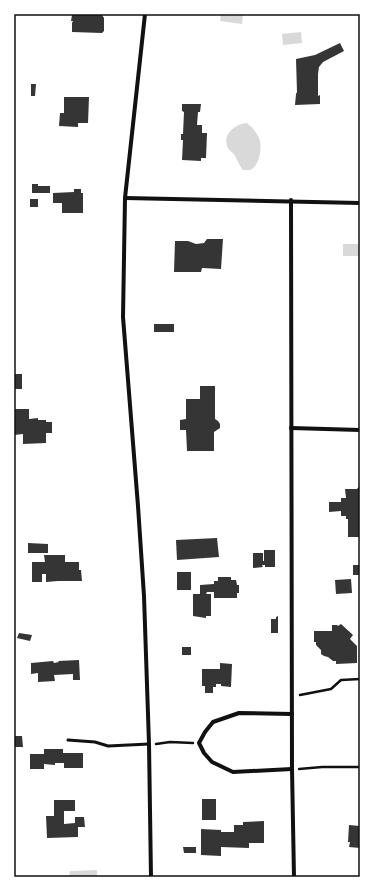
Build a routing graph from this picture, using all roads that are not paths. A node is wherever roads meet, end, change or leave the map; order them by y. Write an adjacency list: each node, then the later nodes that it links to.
1 (145, 14): 2 (street)
2 (125, 198): 3 (street); 9 (street)
3 (291, 200): 4 (street); 5 (street)
4 (360, 203)
5 (291, 428): 6 (street); 7 (street)
6 (360, 430)
7 (292, 714): 10 (street); 10 (street)
8 (68, 740): 9 (lane)
9 (149, 744): 11 (street)
10 (292, 769): 12 (street)
11 (151, 877)
12 (294, 877)

